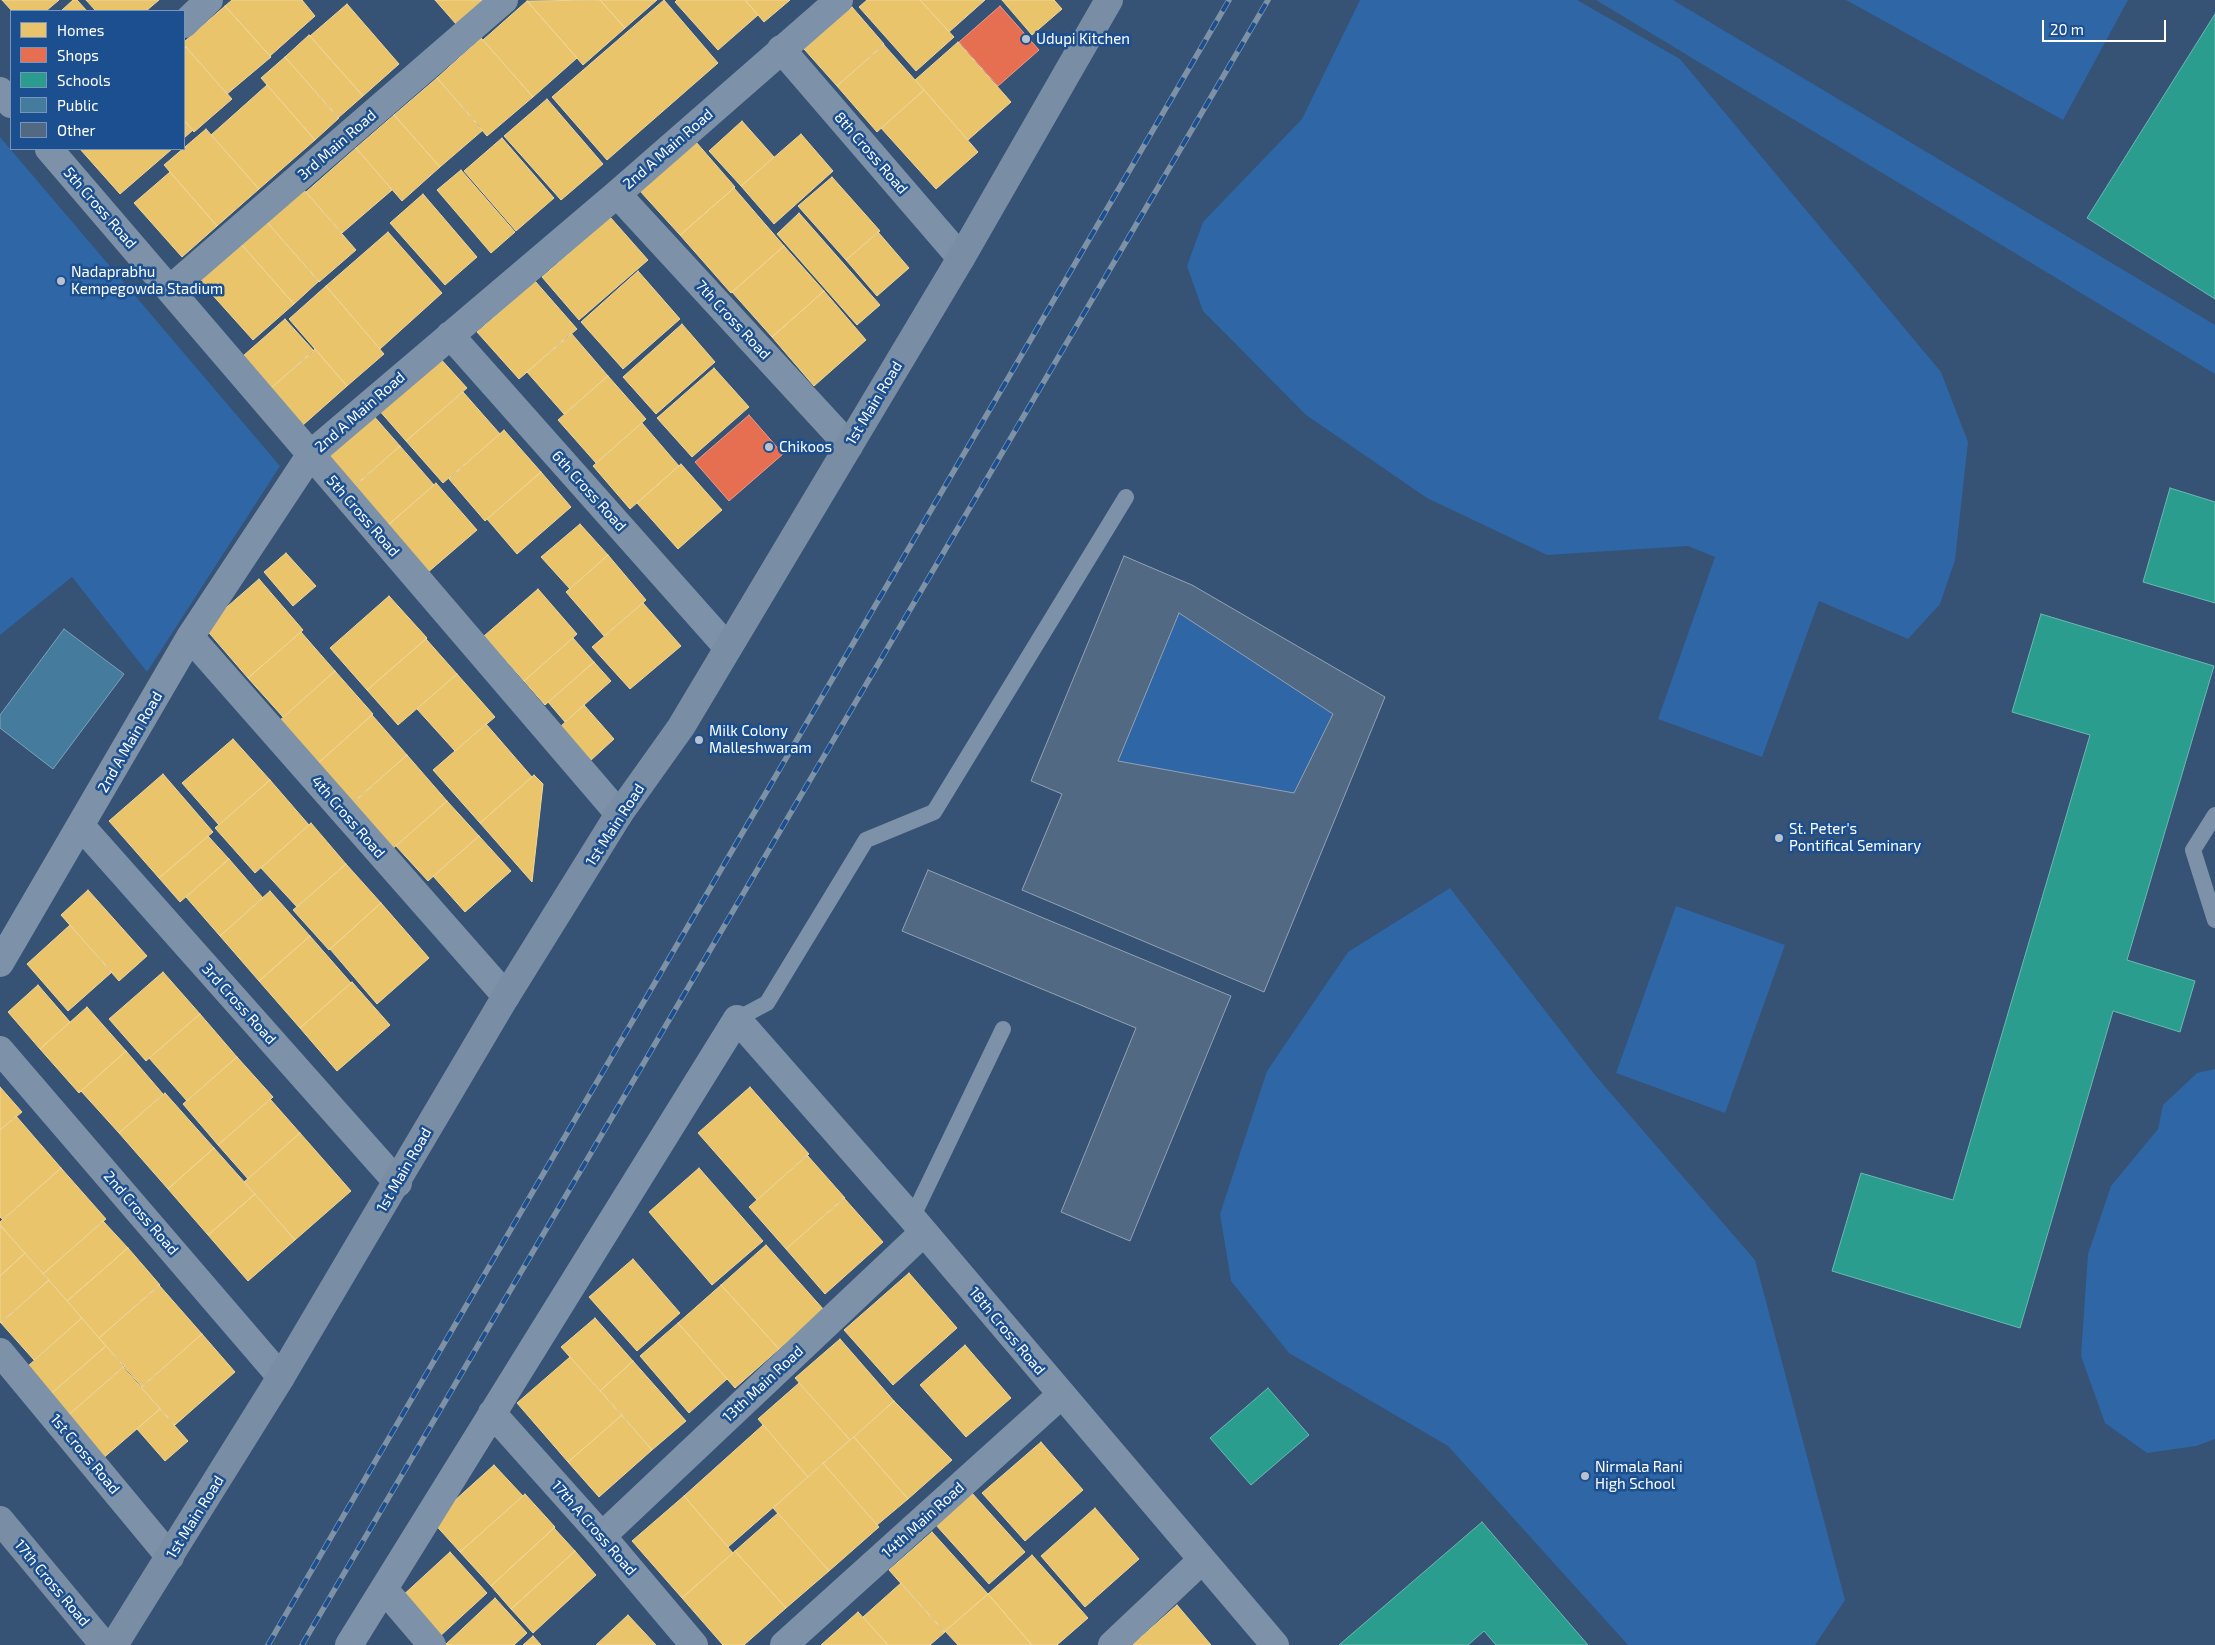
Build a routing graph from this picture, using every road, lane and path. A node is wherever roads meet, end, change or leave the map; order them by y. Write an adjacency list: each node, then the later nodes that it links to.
1 (209, 0): 5 (street)
2 (504, 0): 12 (street, 3rd Main Road)
3 (839, 0): 6 (street, 2nd A Main Road)
4 (1109, 0): 11 (main road, 1st Main Road)
5 (185, 23)
6 (781, 49): 10 (street, 2nd A Main Road); 11 (street, 8th Cross Road)
7 (0, 91): 8 (street)
8 (10, 103)
9 (50, 150): 12 (street, 5th Cross Road)
10 (617, 194): 13 (street, 2nd A Main Road); 14 (street, 7th Cross Road)
11 (961, 258): 14 (main road, 1st Main Road)
12 (170, 289): 15 (street, 5th Cross Road)
13 (450, 335): 15 (street, 2nd A Main Road); 18 (street, 6th Cross Road)
14 (849, 446): 18 (main road, 1st Main Road)
15 (311, 454): 17 (street, 2nd A Main Road); 19 (street, 5th Cross Road)
16 (1126, 497): 25 (lane)
17 (190, 637): 21 (street, 2nd A Main Road); 24 (street, 4th Cross Road)
18 (728, 648): 19 (main road, 1st Main Road)
19 (619, 814): 24 (main road, 1st Main Road)
20 (2215, 816): 22 (lane)
21 (80, 826): 23 (street, 2nd A Main Road); 28 (street, 3rd Cross Road)
22 (2215, 920)
23 (0, 963)
24 (506, 996): 28 (main road, 1st Main Road)
25 (737, 1019): 29 (street, 18th Cross Road); 33 (street)
26 (1003, 1029): 29 (lane)
27 (0, 1050): 31 (street, 2nd Cross Road)
28 (398, 1182): 31 (main road, 1st Main Road)
29 (918, 1225): 32 (street, 18th Cross Road); 35 (street, 13th Main Road)
30 (0, 1352): 36 (street, 1st Cross Road)
31 (281, 1377): 36 (main road, 1st Main Road)
32 (1061, 1395): 37 (street, 18th Cross Road); 44 (street, 14th Main Road)
33 (492, 1413): 35 (street, 17th A Cross Road); 38 (street)
34 (0, 1520): 39 (main road, 17th Cross Road)
35 (602, 1536): 43 (street, 17th A Cross Road)
36 (170, 1557): 40 (main road, 1st Main Road)
37 (1202, 1560): 45 (street); 46 (street, 18th Cross Road)
38 (384, 1589): 41 (street); 42 (street)
39 (104, 1645)
40 (114, 1645)
41 (349, 1645)
42 (432, 1645)
43 (694, 1645)
44 (784, 1645)
45 (1112, 1645)
46 (1274, 1645)

